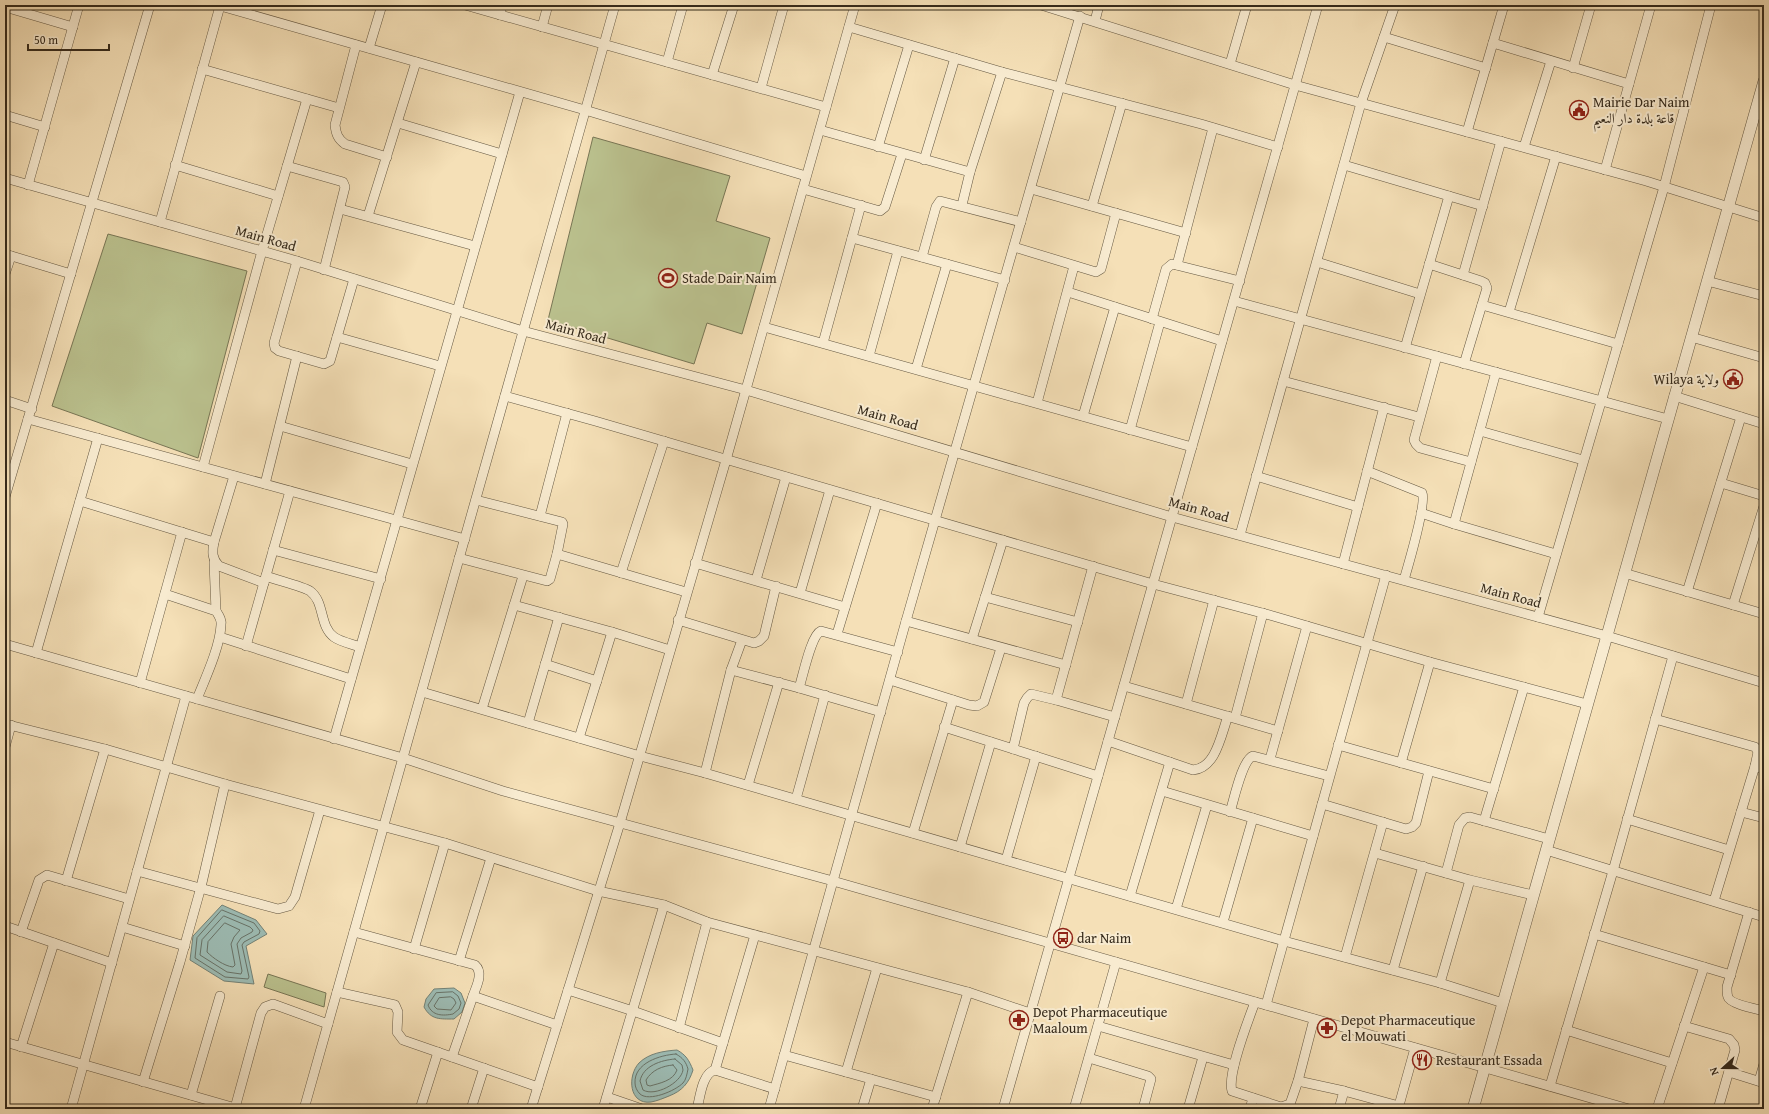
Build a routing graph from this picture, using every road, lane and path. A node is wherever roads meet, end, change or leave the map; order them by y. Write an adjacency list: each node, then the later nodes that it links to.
1 (79, 5): 26 (street)
2 (150, 5): 85 (street)
3 (218, 5): 32 (street); 40 (street)
4 (382, 5): 34 (street)
5 (465, 5): 23 (street)
6 (502, 5): 23 (street)
7 (548, 5): 27 (street)
8 (615, 5): 31 (street)
9 (683, 5): 38 (street)
10 (734, 5): 44 (street)
11 (784, 5): 49 (street)
12 (855, 5): 28 (street)
13 (1041, 5): 24 (street)
14 (1099, 5): 25 (street)
15 (1247, 5): 39 (street)
16 (1318, 5): 48 (street)
17 (1395, 5): 29 (street)
18 (1504, 5): 30 (street)
19 (1591, 5): 42 (street)
20 (1650, 5): 46 (street)
21 (1711, 5): 80 (street)
22 (5, 7): 26 (street)
23 (500, 15): 27 (street)
24 (1080, 16): 25 (street); 47 (street)
25 (1095, 21): 39 (street)
26 (73, 27): 59 (street)
27 (542, 27): 31 (street)
28 (849, 27): 33 (street); 54 (street)
29 (1384, 37): 41 (street); 53 (street)
30 (1493, 43): 36 (street); 41 (street)
31 (604, 44): 38 (street); 56 (street)
32 (356, 45): 34 (street); 55 (street)
33 (909, 45): 35 (street); 64 (street)
34 (369, 48): 37 (street)
35 (955, 58): 43 (street); 71 (street)
36 (1551, 61): 42 (street); 66 (street)
37 (416, 62): 50 (street); 58 (street)
38 (667, 62): 44 (street)
39 (1230, 64): 48 (street)
40 (202, 68): 51 (street); 72 (street)
41 (1486, 68): 62 (street)
42 (1573, 68): 46 (street)
43 (1002, 72): 47 (street); 76 (street)
44 (712, 74): 49 (street)
45 (1764, 81): 90 (street)
46 (1629, 84): 75 (street)
47 (1060, 86): 52 (street); 82 (street)
48 (1296, 86): 53 (street); 65 (street)
49 (761, 88): 54 (street)
50 (520, 92): 56 (street); 67 (street)
51 (306, 99): 55 (street); 74 (street)
52 (1122, 103): 60 (street); 88 (street)
53 (1361, 103): 62 (street); 73 (street)
54 (826, 106): 61 (street)
55 (338, 108): 70 (street)
56 (585, 110): 77 (street); 130 (street)
57 (5, 115): 59 (street)
58 (398, 123): 67 (street); 70 (street)
59 (45, 127): 79 (street)
60 (1212, 128): 65 (street); 97 (street)
61 (820, 130): 64 (street); 77 (street)
62 (1467, 132): 63 (street)
63 (1501, 141): 66 (street); 89 (street)
64 (878, 147): 68 (street)
65 (1278, 147): 117 (street)
66 (1524, 147): 69 (street)
67 (502, 154): 99 (street)
68 (902, 154): 71 (street); 86 (street)
69 (1556, 156): 75 (street); 126 (street)
70 (387, 157): 93 (street)
71 (924, 160): 76 (street)
72 (175, 165): 83 (street); 95 (street)
73 (1344, 165): 84 (street); 106 (street)
74 (287, 166): 83 (street); 91 (street)
75 (1606, 170): 80 (street)
76 (970, 172): 87 (street)
77 (806, 176): 81 (street)
78 (5, 178): 79 (street, Main Road)
79 (28, 185): 85 (street, Main Road)
80 (1664, 187): 90 (street); 135 (street)
81 (803, 189): 86 (street); 129 (street)
82 (1031, 189): 88 (street); 96 (street)
83 (278, 196): 101 (street)
84 (1449, 196): 89 (street); 108 (street)
85 (92, 203): 95 (street, Main Road); 113 (street)
86 (861, 205): 98 (street)
87 (962, 205): 96 (street); 104 (street)
88 (1092, 206): 92 (street)
89 (1483, 206): 114 (street)
90 (1728, 207): 94 (street); 118 (street)
91 (340, 209): 93 (street); 111 (street)
92 (1116, 213): 97 (street); 110 (street)
93 (368, 216): 99 (street)
94 (1764, 218)
95 (160, 222): 101 (street, Main Road)
96 (1021, 222): 100 (street)
97 (1186, 234): 109 (street)
98 (852, 238): 102 (street); 134 (street)
99 (476, 246): 125 (street)
100 (1014, 247): 110 (street); 116 (street)
101 (262, 251): 105 (street, Main Road); 173 (street)
102 (898, 251): 104 (street); 138 (street)
103 (8, 255): 112 (street); 113 (street)
104 (922, 258): 107 (street)
105 (297, 261): 111 (street, Main Road); 137 (street)
106 (1317, 262): 120 (street); 127 (street)
107 (947, 264): 116 (street); 143 (street)
108 (1429, 264): 114 (street); 120 (street)
109 (1178, 265): 117 (street); 128 (street)
110 (1074, 266): 119 (street)
111 (324, 270): 115 (street, Main Road)
112 (5, 274)
113 (72, 274): 154 (street)
114 (1463, 275): 123 (street)
115 (354, 279): 125 (street, Main Road); 131 (street)
116 (1005, 280): 146 (street)
117 (1240, 281): 122 (street)
118 (1707, 281): 121 (street); 132 (street)
119 (1068, 292): 124 (street); 152 (street)
120 (1420, 294): 136 (street)
121 (1764, 296)
122 (1234, 301): 127 (street); 133 (street)
123 (1482, 305): 126 (street); 141 (street)
124 (1115, 307): 128 (street); 156 (street)
125 (457, 311): 130 (street, Main Road); 142 (street)
126 (1508, 312): 135 (street)
127 (1300, 319): 136 (street); 145 (street)
128 (1156, 320): 133 (street); 163 (street)
129 (764, 327): 134 (street); 147 (street)
130 (523, 331): 147 (street, Main Road); 148 (street)
131 (337, 337): 137 (street); 142 (street)
132 (1691, 337): 140 (street); 149 (street)
133 (1222, 341): 167 (street)
134 (823, 343): 138 (street)
135 (1618, 344): 151 (street)
136 (1405, 348): 139 (street)
137 (297, 356): 162 (street)
138 (869, 356): 143 (street)
139 (1437, 356): 141 (street); 157 (street)
140 (1764, 358)
141 (1464, 364): 144 (street)
142 (440, 366): 172 (street)
143 (916, 369): 146 (street)
144 (1496, 372): 151 (street); 164 (street)
145 (1283, 381): 153 (street); 177 (street)
146 (974, 385): 152 (street); 168 (street)
147 (746, 390): 168 (street, Main Road); 169 (street)
148 (505, 396): 155 (street); 185 (street)
149 (1674, 396): 158 (street); 160 (street)
150 (5, 400): 154 (street)
151 (1601, 401): 160 (street); 170 (street)
152 (1037, 403): 156 (street)
153 (1384, 407): 157 (street); 175 (street)
154 (32, 409): 159 (street)
155 (567, 413): 166 (street); 191 (street)
156 (1083, 416): 163 (street)
157 (1419, 417): 171 (street)
158 (1741, 417): 161 (street); 179 (street)
159 (28, 419): 165 (street); 174 (street)
160 (1668, 419): 210 (street)
161 (1764, 424)
162 (280, 426): 172 (street); 180 (street)
163 (1130, 430): 167 (street)
164 (1480, 431): 170 (street); 171 (street)
165 (98, 438): 173 (street); 186 (street)
166 (664, 441): 169 (street); 209 (street)
167 (1192, 447): 192 (street)
168 (956, 451): 192 (street, Main Road); 193 (street)
169 (726, 460): 178 (street); 206 (street)
170 (1583, 460): 203 (street)
171 (1471, 462): 195 (street)
172 (412, 464): 194 (street)
173 (203, 467): 176 (street)
174 (9, 469): 184 (street)
175 (1367, 471): 189 (street); 190 (street)
176 (234, 476): 180 (street); 200 (street)
177 (1256, 476): 189 (street); 197 (street)
178 (786, 477): 181 (street); 215 (street)
179 (1720, 483): 183 (street); 220 (street)
180 (265, 484): 182 (street)
181 (830, 490): 187 (street); 221 (street)
182 (290, 491): 194 (street); 201 (street)
183 (1764, 496)
184 (5, 497)
185 (476, 500): 191 (street); 198 (street)
186 (80, 501): 196 (street); 250 (street)
187 (877, 503): 193 (street); 227 (street)
188 (1764, 506): 226 (street)
189 (1358, 507): 207 (street)
190 (1421, 513): 195 (street); 216 (street)
191 (540, 516): 202 (street)
192 (1172, 517): 197 (street, Main Road); 217 (street)
193 (936, 520): 199 (street); 234 (street)
194 (398, 521): 198 (street); 213 (street)
195 (1454, 524): 203 (street)
196 (182, 532): 200 (street); 222 (street)
197 (1240, 535): 207 (street, Main Road)
198 (465, 539): 204 (street)
199 (1003, 540): 208 (street); 223 (street)
200 (214, 542): 205 (street)
201 (273, 550): 213 (street); 214 (street)
202 (557, 554): 209 (street); 212 (street)
203 (1556, 554): 232 (street)
204 (459, 558): 212 (street); 265 (street)
205 (214, 562): 214 (street); 228 (street)
206 (695, 563): 215 (street); 219 (street)
207 (1343, 564): 211 (street, Main Road)
208 (1093, 566): 217 (street); 235 (street)
209 (621, 573): 219 (street)
210 (1624, 573): 220 (street); 239 (street)
211 (1386, 575): 216 (street, Main Road); 243 (street)
212 (523, 576): 225 (street)
213 (381, 579): 246 (street)
214 (265, 580): 245 (street); 246 (street)
215 (756, 580): 218 (street)
216 (1404, 580): 232 (street, Main Road)
217 (1153, 584): 224 (street); 262 (street)
218 (776, 586): 221 (street); 242 (street)
219 (686, 592): 233 (street)
220 (1687, 592): 226 (street)
221 (800, 593): 227 (street)
222 (165, 594): 228 (street); 260 (street)
223 (985, 597): 235 (street); 241 (street)
224 (1214, 600): 229 (street); 271 (street)
225 (514, 605): 231 (street); 273 (street)
226 (1733, 605): 230 (street)
227 (845, 607): 238 (street)
228 (216, 611): 240 (street)
229 (1263, 613): 236 (street); 276 (street)
230 (1764, 614)
231 (559, 617): 237 (street); 253 (street)
232 (1538, 617): 239 (street, Main Road)
233 (678, 620): 242 (street); 248 (street)
234 (906, 621): 241 (street); 249 (street)
235 (1078, 622): 254 (street)
236 (1307, 626): 243 (street); 281 (street)
237 (612, 632): 248 (street); 258 (street)
238 (838, 634): 249 (street); 264 (street)
239 (1607, 636): 251 (street, Main Road); 272 (street)
240 (220, 637): 245 (street); 268 (street)
241 (972, 639): 247 (street)
242 (742, 640): 255 (street)
243 (1366, 643): 252 (street); 286 (street)
244 (5, 644): 250 (street)
245 (246, 646): 256 (street)
246 (360, 647): 256 (street)
247 (1001, 648): 254 (street); 269 (street)
248 (670, 650): 290 (street)
249 (898, 652): 257 (street)
250 (36, 653): 260 (street)
251 (1673, 656): 261 (street, Main Road); 277 (street)
252 (1430, 662): 263 (street); 295 (street)
253 (545, 664): 258 (street); 278 (street)
254 (1066, 666): 270 (street)
255 (731, 670): 259 (street); 299 (street)
256 (351, 679): 283 (street)
257 (890, 680): 269 (street); 274 (street)
258 (597, 681): 282 (street)
259 (779, 682): 264 (street); 303 (street)
260 (140, 683): 267 (street)
261 (1764, 683)
262 (1124, 686): 271 (street); 275 (street)
263 (1524, 687): 272 (street); 304 (street)
264 (800, 688): 266 (street)
265 (422, 692): 273 (street); 292 (street)
266 (825, 695): 274 (street); 306 (street)
267 (186, 696): 268 (street); 296 (street)
268 (197, 699): 283 (street)
269 (953, 700): 280 (street)
270 (1056, 700): 275 (street); 289 (street)
271 (1186, 704): 276 (street)
272 (1587, 704): 322 (street)
273 (482, 709): 278 (street)
274 (881, 712): 312 (street)
275 (1115, 717): 284 (street)
276 (1232, 717): 281 (street); 294 (street)
277 (1655, 719): 297 (street); 315 (street)
278 (528, 723): 282 (street)
279 (8, 725): 287 (street); 288 (street)
280 (944, 727): 285 (street); 320 (street)
281 (1278, 731): 293 (street)
282 (579, 738): 290 (street)
283 (334, 739): 292 (street)
284 (1108, 741): 294 (street); 300 (street)
285 (991, 742): 289 (street); 324 (street)
286 (1338, 745): 295 (street); 301 (street)
287 (5, 747)
288 (105, 749): 296 (street); 336 (street)
289 (1013, 749): 291 (street)
290 (640, 756): 299 (street); 318 (street)
291 (1036, 756): 300 (street); 329 (street)
292 (403, 758): 318 (street); 319 (street)
293 (1270, 759): 301 (street); 310 (street)
294 (1170, 762): 305 (street)
295 (1401, 762): 298 (street)
296 (167, 766): 302 (street); 331 (street)
297 (1760, 768): 311 (street)
298 (1429, 770): 304 (street); 317 (street)
299 (705, 773): 303 (street)
300 (1098, 776): 334 (street)
301 (1329, 776): 308 (street)
302 (225, 784): 309 (street); 338 (street)
303 (748, 786): 306 (street)
304 (1494, 789): 316 (street)
305 (1162, 791): 307 (street); 341 (street)
306 (796, 800): 312 (street)
307 (1206, 804): 310 (street); 345 (street)
308 (1322, 804): 317 (street); 321 (street)
309 (320, 810): 319 (street); 338 (street)
310 (1230, 812): 313 (street)
311 (1741, 812): 314 (street); 326 (street)
312 (851, 816): 320 (street); 337 (street)
313 (1253, 818): 321 (street); 349 (street)
314 (1764, 818)
315 (1627, 819): 326 (street); 332 (street)
316 (1484, 821): 322 (street); 333 (street)
317 (1383, 822): 327 (street)
318 (620, 823): 337 (street); 339 (street)
319 (383, 827): 323 (street); 353 (street)
320 (913, 833): 324 (street)
321 (1313, 836): 356 (street)
322 (1549, 839): 325 (street)
323 (445, 843): 328 (street); 360 (street)
324 (960, 847): 329 (street)
325 (1546, 850): 332 (street); 340 (street)
326 (1730, 850): 343 (street)
327 (1375, 853): 330 (street); 362 (street)
328 (491, 858): 339 (street); 363 (street)
329 (1006, 860): 334 (street)
330 (1423, 866): 333 (street); 368 (street)
331 (137, 871): 338 (street); 342 (street)
332 (1613, 871): 343 (street); 354 (street)
333 (1446, 873): 335 (street)
334 (1069, 878): 341 (street); 358 (street)
335 (1470, 880): 340 (street); 370 (street)
336 (66, 881): 342 (street); 352 (street)
337 (832, 881): 358 (street); 361 (street)
338 (201, 887): 359 (street)
339 (598, 891): 344 (street); 371 (street)
340 (1533, 895): 377 (street)
341 (1130, 896): 345 (street)
342 (129, 899): 351 (street)
343 (1714, 901): 346 (street)
344 (664, 905): 348 (street); 379 (street)
345 (1176, 909): 349 (street)
346 (1749, 912): 347 (street); 369 (street)
347 (1764, 917)
348 (707, 922): 355 (street); 387 (street)
349 (1223, 922): 356 (street)
350 (5, 926): 352 (street)
351 (122, 927): 359 (street); 365 (street)
352 (21, 932): 357 (street)
353 (354, 932): 360 (street); 372 (street)
354 (1594, 934): 366 (street); 388 (street)
355 (755, 935): 361 (street); 390 (street)
356 (1284, 941): 362 (street); 378 (street)
357 (54, 943): 365 (street); 391 (street)
358 (1050, 943): 364 (street); 381 (street)
359 (185, 946): 408 (street)
360 (414, 949): 363 (street)
361 (813, 950): 367 (street); 394 (street)
362 (1345, 957): 368 (street)
363 (459, 961): 375 (street)
364 (1116, 962): 376 (street); 385 (street)
365 (112, 963): 400 (street)
366 (1704, 967): 369 (street); 386 (street)
367 (877, 968): 373 (street); 405 (street)
368 (1393, 970): 370 (street)
369 (1731, 975): 380 (street)
370 (1440, 983): 377 (street)
371 (568, 990): 379 (street); 384 (street)
372 (337, 992): 383 (street); 393 (street)
373 (968, 992): 381 (street); 417 (street)
374 (220, 996): 415 (street)
375 (473, 996): 384 (street); 395 (street)
376 (1254, 1002): 378 (street); 401 (street)
377 (1503, 1003): 403 (street)
378 (1266, 1005): 382 (street)
379 (633, 1011): 387 (street); 416 (street)
380 (1764, 1011)
381 (1030, 1013): 432 (street)
382 (1314, 1019): 392 (street); 409 (street)
383 (328, 1024): 419 (street); 422 (street)
384 (557, 1025): 412 (street)
385 (1098, 1026): 396 (street); 397 (street)
386 (1684, 1026): 398 (street); 406 (street)
387 (679, 1028): 390 (street)
388 (1566, 1030): 398 (street); 411 (street)
389 (5, 1042): 391 (street)
390 (723, 1043): 404 (street)
391 (21, 1047): 400 (street)
392 (1415, 1048): 403 (street); 420 (street)
393 (438, 1052): 395 (street); 423 (street)
394 (784, 1055): 405 (street); 413 (street)
395 (452, 1057): 402 (street)
396 (1203, 1057): 401 (street); 435 (street)
397 (1089, 1058): 433 (street); 434 (street)
398 (1672, 1063): 440 (street)
399 (1764, 1064): 410 (street)
400 (83, 1065): 408 (street); 421 (street)
401 (1234, 1065): 418 (street)
402 (484, 1068): 412 (street); 424 (street)
403 (1484, 1068): 411 (street); 438 (street)
404 (715, 1070): 413 (street); 428 (street)
405 (846, 1072): 407 (street)
406 (1729, 1072): 410 (street); 441 (street)
407 (871, 1079): 417 (street); 430 (street)
408 (143, 1082): 415 (street)
409 (1298, 1082): 414 (street); 418 (street)
410 (1762, 1082)
411 (1550, 1086): 439 (street)
412 (538, 1087): 425 (street)
413 (775, 1089): 429 (street)
414 (1344, 1091): 420 (street); 437 (street)
415 (190, 1095): 419 (street)
416 (607, 1097): 426 (street); 427 (street)
417 (936, 1097): 431 (street)
418 (1253, 1098): 436 (street)
419 (237, 1108)
420 (1398, 1108)
421 (71, 1109)
422 (304, 1109)
423 (420, 1109)
424 (471, 1109)
425 (531, 1109)
426 (603, 1109)
427 (642, 1109)
428 (697, 1109)
429 (769, 1109)
430 (862, 1109)
431 (932, 1109)
432 (1003, 1109)
433 (1074, 1109)
434 (1143, 1109)
435 (1188, 1109)
436 (1250, 1109)
437 (1339, 1109)
438 (1473, 1109)
439 (1629, 1109)
440 (1657, 1109)
441 (1718, 1109)

